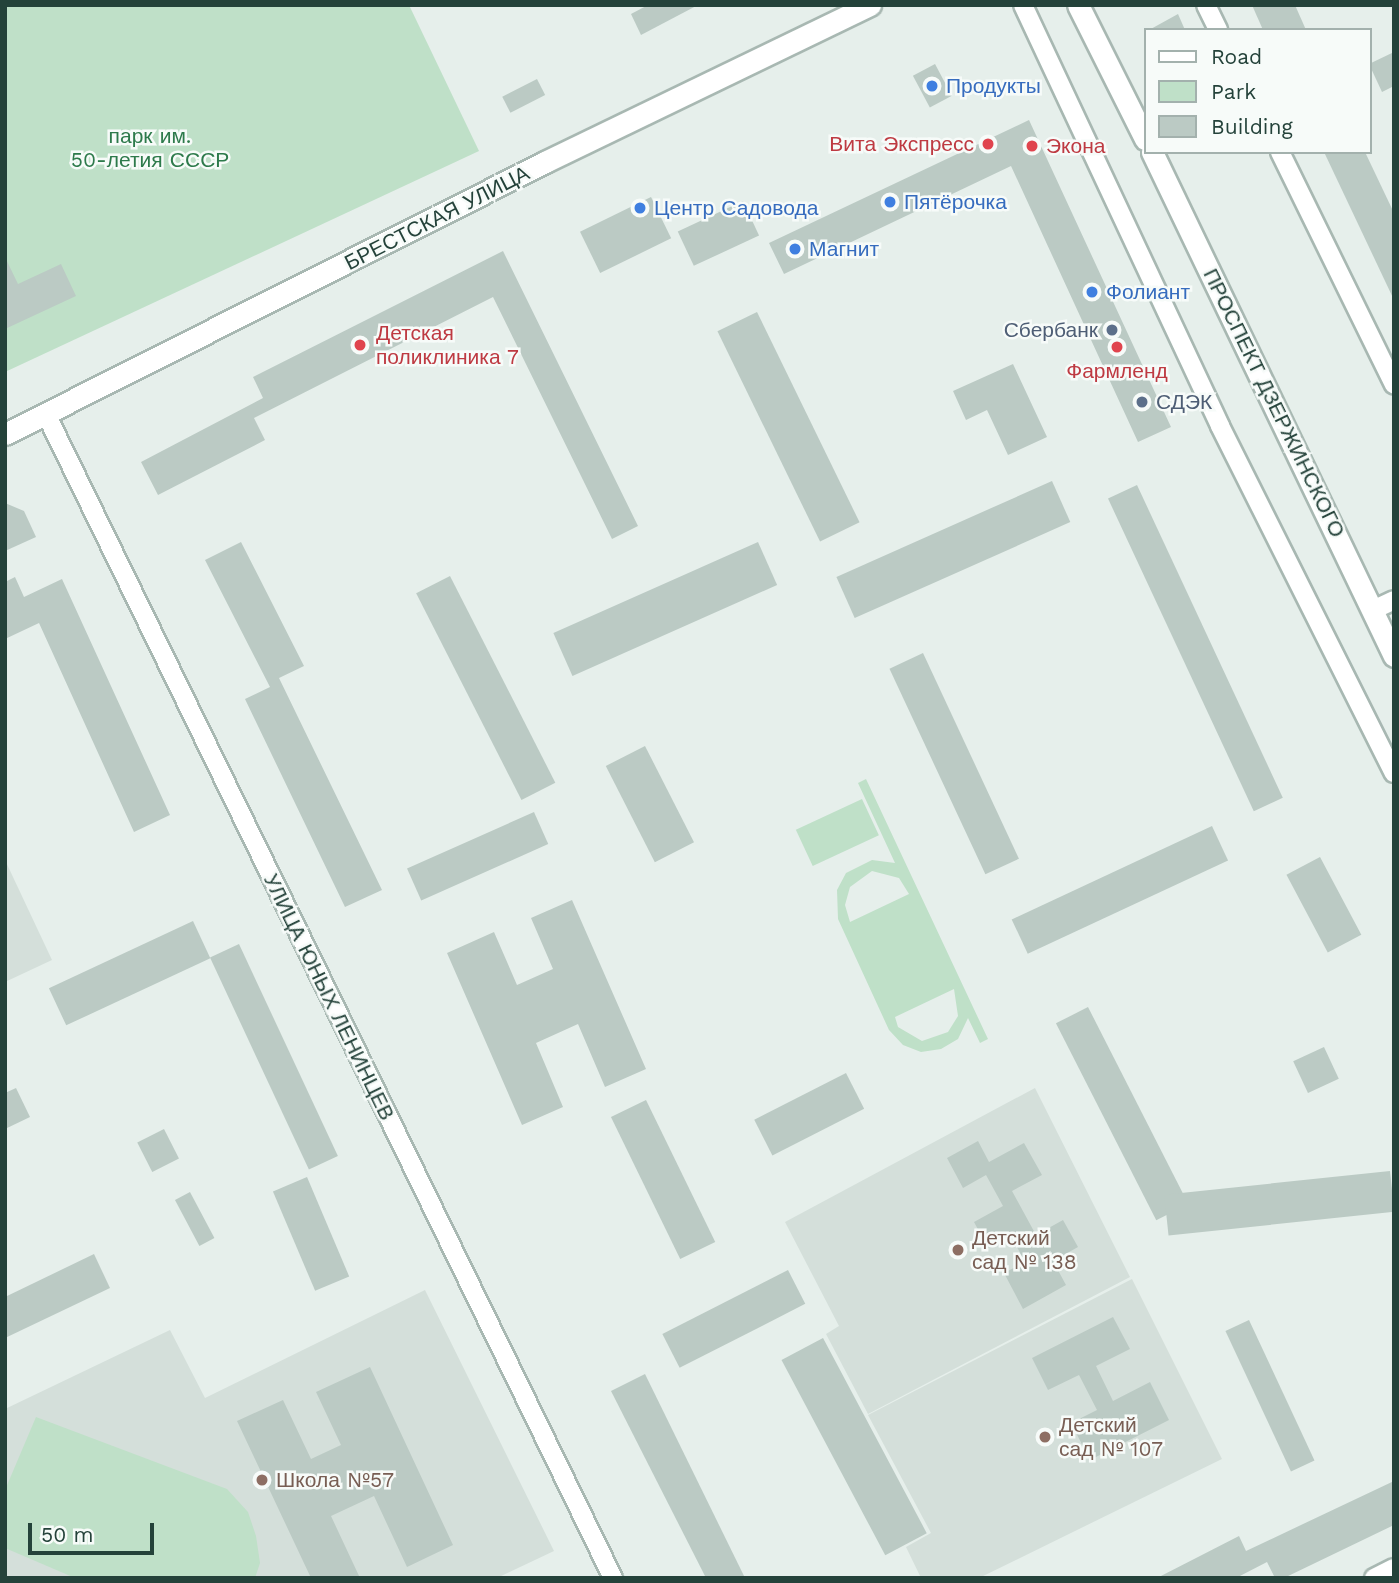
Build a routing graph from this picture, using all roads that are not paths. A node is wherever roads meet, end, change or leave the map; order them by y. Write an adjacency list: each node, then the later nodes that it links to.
1 (870, 5): 10 (street, БРЕСТСКАЯ УЛИЦА)
2 (1023, 5): 15 (street)
3 (1079, 5): 6 (street)
4 (1206, 5): 5 (street)
5 (1217, 28)
6 (1144, 137)
7 (1153, 154): 13 (street, ПРОСПЕКТ ДЗЕРЖИНСКОГО)
8 (1281, 154): 9 (street)
9 (1394, 385)
10 (46, 414): 11 (street, БРЕСТСКАЯ УЛИЦА); 17 (street, УЛИЦА ЮНЫХ ЛЕНИНЦЕВ)
11 (5, 434)
12 (1394, 600): 13 (street)
13 (1373, 610): 14 (street, ПРОСПЕКТ ДЗЕРЖИНСКОГО)
14 (1394, 656)
15 (1394, 773)
16 (1394, 1568): 18 (street)
17 (613, 1578)
18 (1374, 1578)

